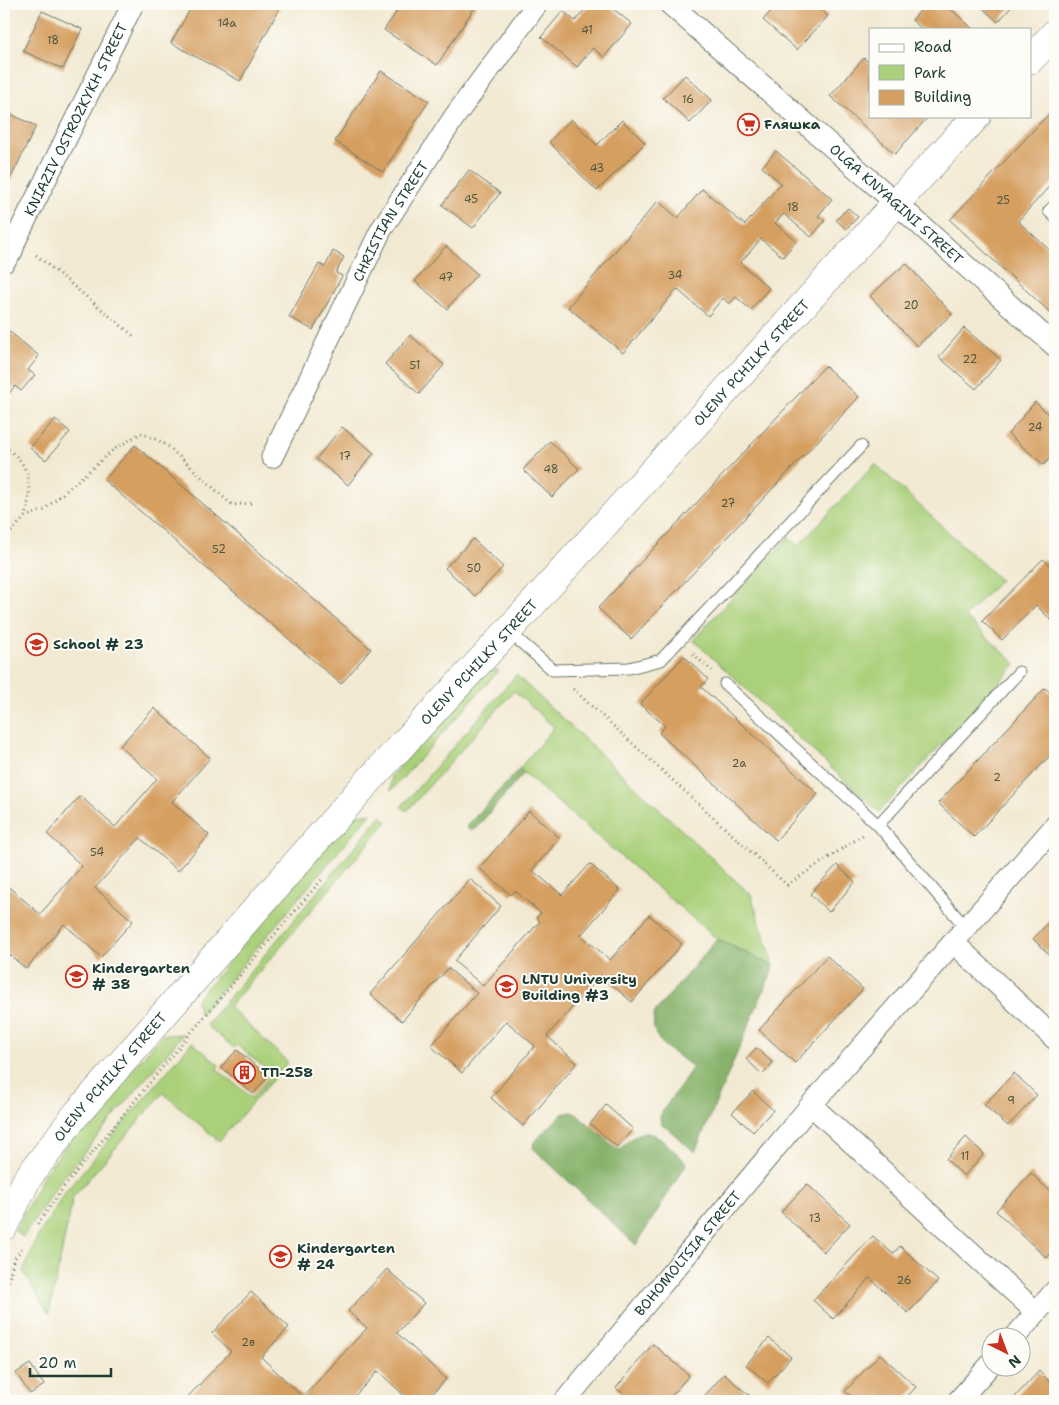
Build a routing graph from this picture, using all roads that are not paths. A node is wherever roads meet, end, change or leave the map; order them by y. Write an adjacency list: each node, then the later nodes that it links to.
1 (133, 4): 10 (street, KNIAZIV OSTROZKYKH STREET)
2 (537, 4): 13 (street, CHRISTIAN STREET)
3 (670, 4): 7 (street, OLGA KNYAGINI STREET)
4 (1055, 34): 5 (street)
5 (1032, 58)
6 (975, 118): 7 (street, OLENY PCHILKY STREET)
7 (896, 203): 11 (street, OLGA KNYAGINI STREET); 14 (street, OLENY PCHILKY STREET)
8 (1055, 205): 9 (lane)
9 (1055, 217)
10 (9, 249)
11 (1055, 346)
12 (860, 446): 14 (lane)
13 (272, 457)
14 (508, 631): 22 (street, OLENY PCHILKY STREET)
15 (1020, 672): 17 (lane)
16 (725, 684): 17 (lane)
17 (878, 825): 19 (lane)
18 (1055, 826): 19 (street, BOHOMOLTSIA STREET)
19 (960, 936): 20 (street); 21 (street, BOHOMOLTSIA STREET)
20 (1055, 1039)
21 (812, 1105): 24 (street); 27 (street, BOHOMOLTSIA STREET)
22 (4, 1226)
23 (1055, 1291): 24 (street)
24 (1036, 1312): 25 (street)
25 (1022, 1328)
26 (982, 1374): 28 (street)
27 (564, 1401)
28 (958, 1401)

